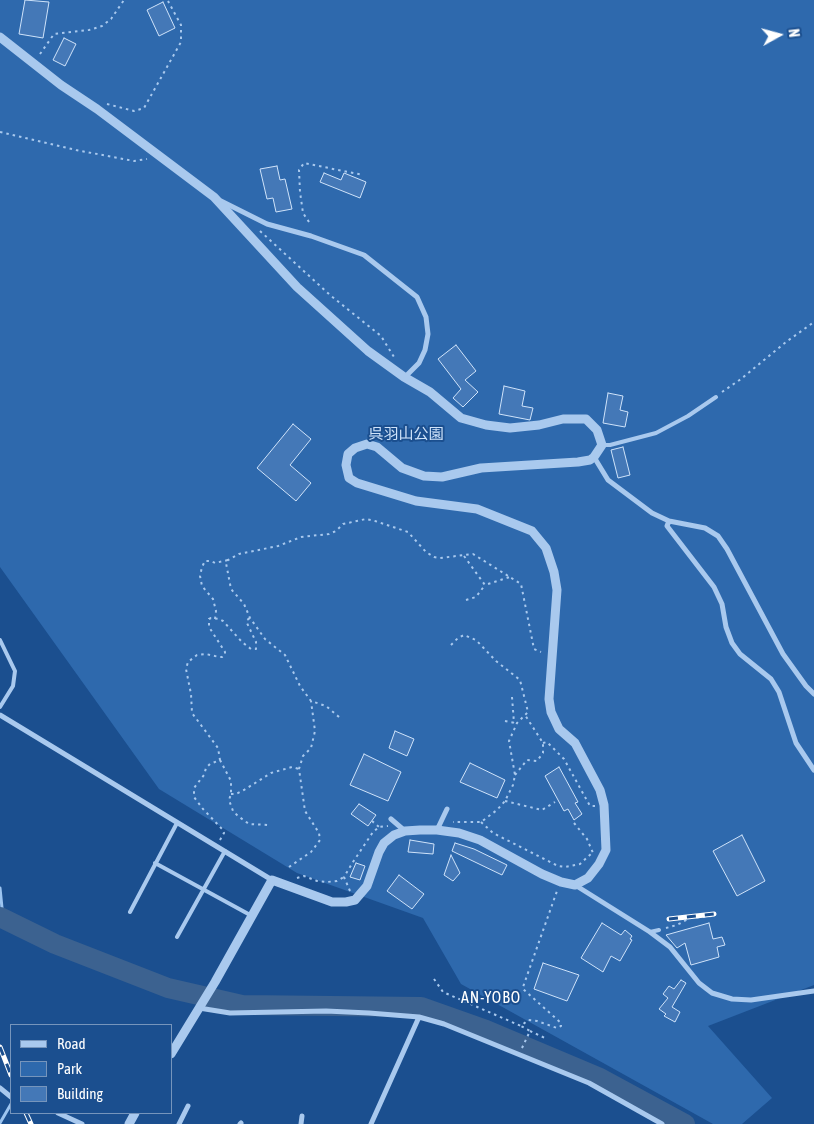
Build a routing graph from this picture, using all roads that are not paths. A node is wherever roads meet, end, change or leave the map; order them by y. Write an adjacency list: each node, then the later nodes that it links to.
1 (0, 36): 2 (street)
2 (214, 197): 3 (street); 3 (street)
3 (404, 378): 5 (street)
4 (716, 396): 5 (lane)
5 (602, 445): 6 (street)
6 (594, 457): 7 (street); 21 (street)
7 (669, 521): 9 (street); 12 (street)
8 (0, 640): 10 (lane)
9 (814, 694)
10 (0, 707)
11 (0, 716): 15 (street)
12 (814, 770)
13 (447, 809): 17 (street)
14 (391, 819): 16 (street)
15 (177, 823): 18 (street); 19 (lane)
16 (402, 828): 17 (street); 20 (street)
17 (441, 830): 21 (street)
18 (225, 851): 20 (street); 22 (lane)
19 (156, 863): 22 (lane); 23 (lane)
20 (272, 880): 24 (street)
21 (575, 885): 26 (street)
22 (204, 889): 24 (lane); 27 (lane)
23 (130, 912)
24 (252, 916): 29 (street)
25 (659, 930): 26 (lane)
26 (650, 932): 28 (street)
27 (177, 937)
28 (814, 991)
29 (199, 1008): 30 (street); 31 (street)
30 (419, 1017): 40 (street); 41 (street)
31 (172, 1052)
32 (0, 1088): 33 (street)
33 (10, 1096)
34 (188, 1106): 38 (street)
35 (60, 1114): 37 (street)
36 (302, 1116): 39 (street)
37 (82, 1124)
38 (179, 1124)
39 (301, 1124)
40 (371, 1124)
41 (662, 1124)

